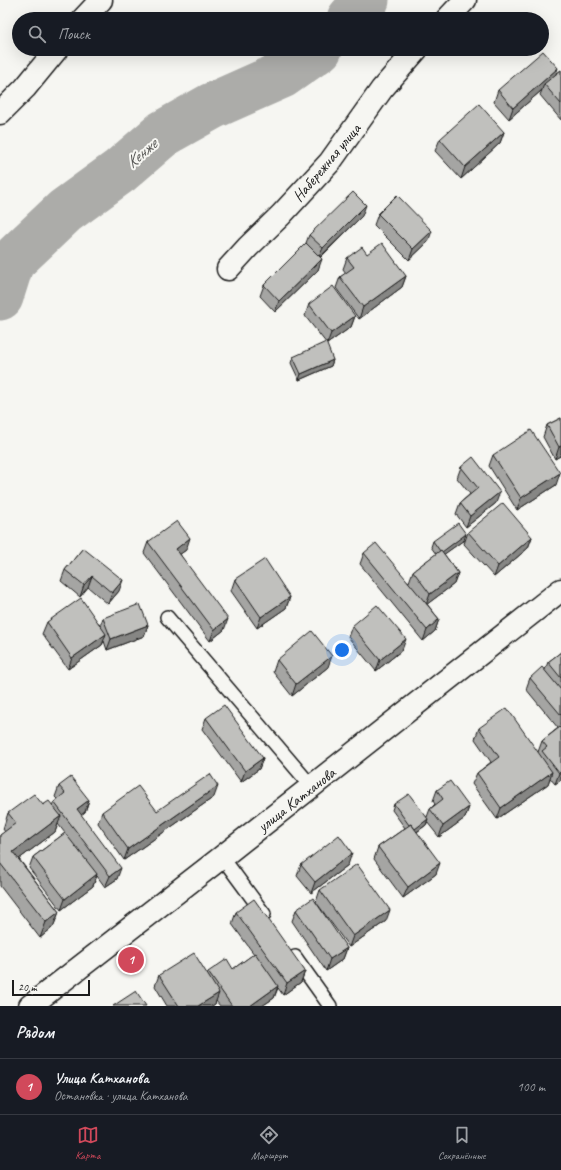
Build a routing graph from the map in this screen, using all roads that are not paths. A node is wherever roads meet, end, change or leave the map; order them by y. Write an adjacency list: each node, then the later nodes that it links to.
1 (101, 0): 3 (street)
2 (465, 0): 4 (street)
3 (90, 12)
4 (453, 12)
5 (51, 56): 7 (street)
6 (411, 56): 8 (street, Набережная улица)
7 (0, 113)
8 (228, 269)
9 (561, 590): 11 (street, улица Катханова)
10 (167, 617): 11 (lane)
11 (312, 787): 12 (street, улица Катханова)
12 (222, 857): 13 (lane); 15 (street, улица Катханова)
13 (269, 922)
14 (287, 947): 16 (lane)
15 (30, 1006)
16 (330, 1006)

